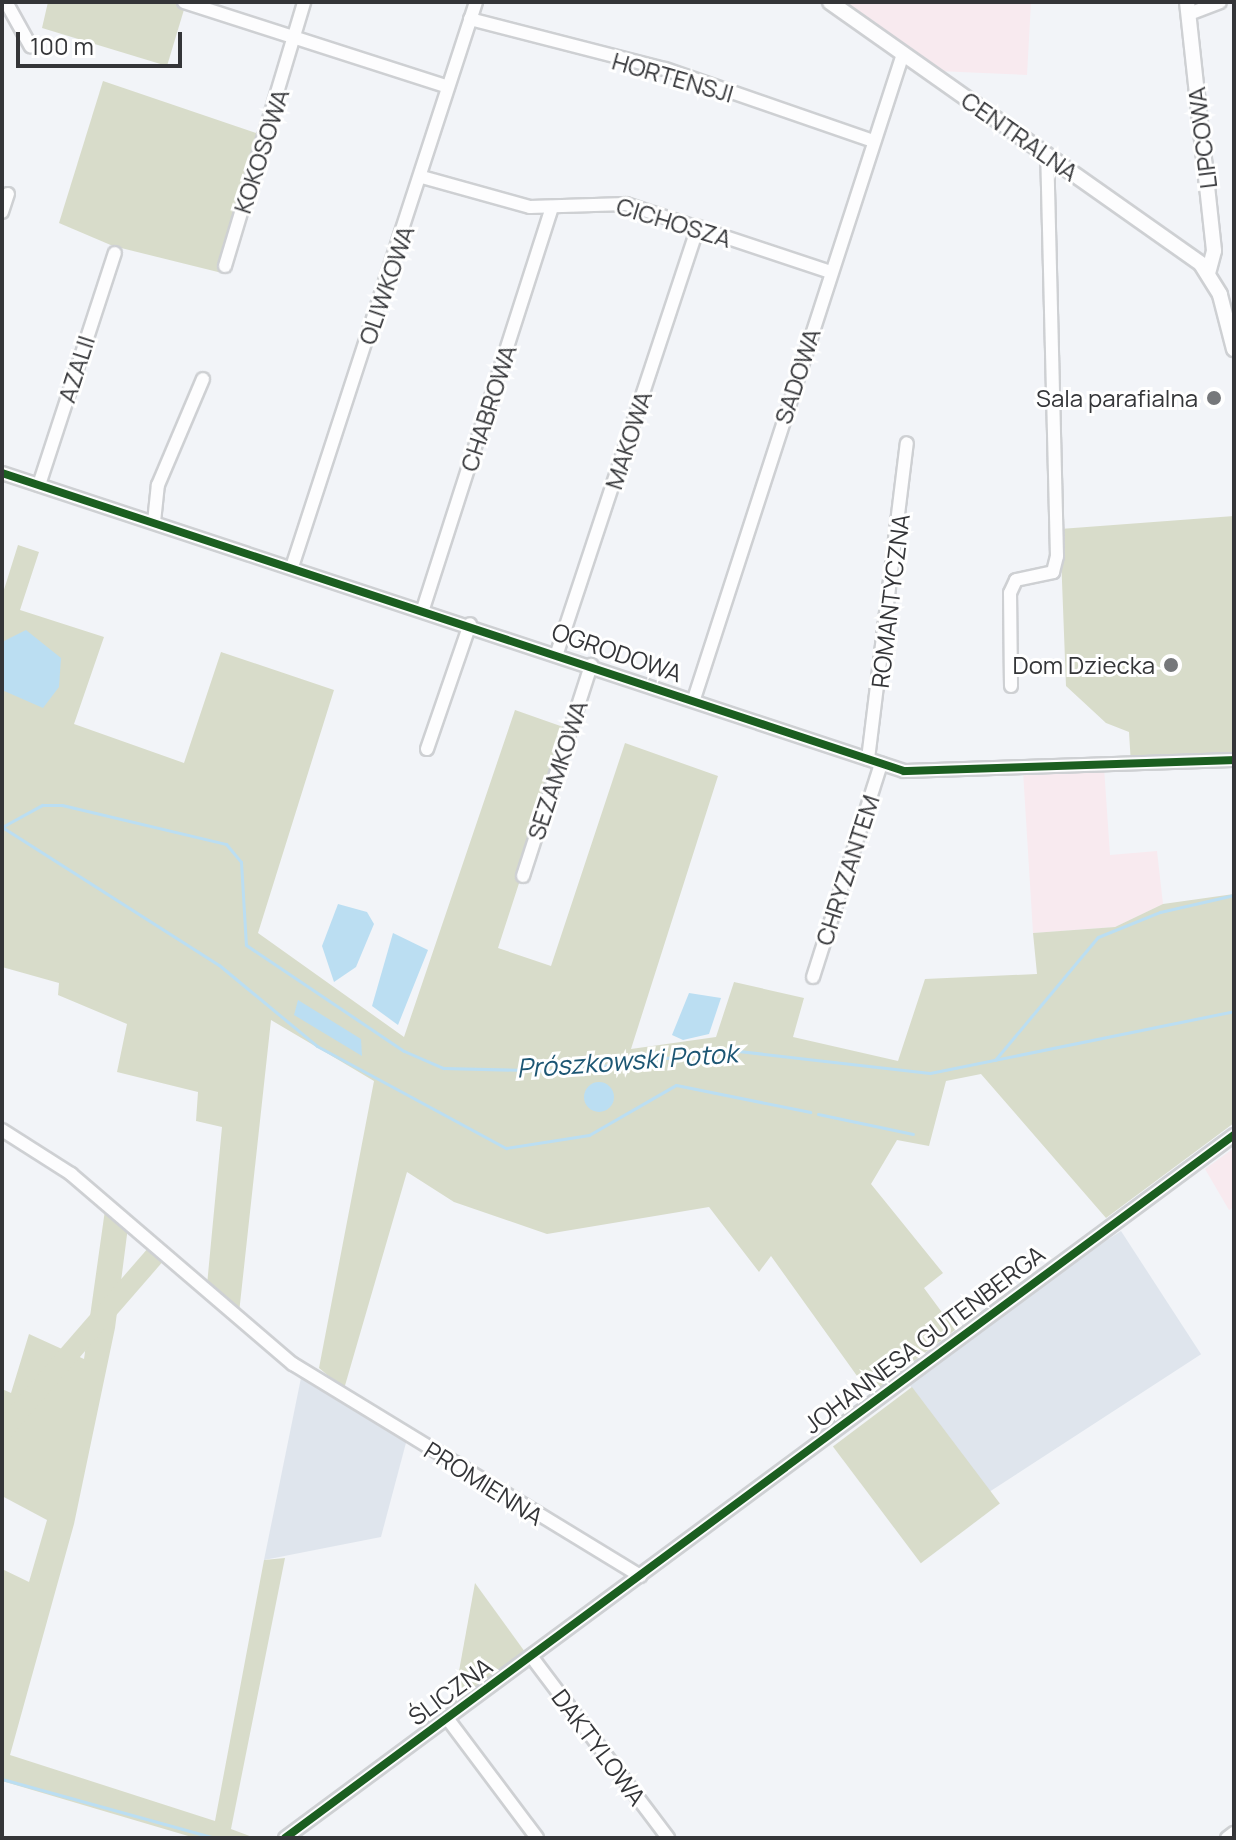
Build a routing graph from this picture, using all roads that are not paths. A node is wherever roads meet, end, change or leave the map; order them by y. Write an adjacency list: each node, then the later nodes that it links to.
1 (6, 2): 10 (street)
2 (186, 2): 9 (street)
3 (304, 2): 9 (street, KOKOSOWA)
4 (476, 2): 8 (street, OLIWKOWA)
5 (830, 2): 11 (street, CENTRALNA)
6 (1220, 2): 7 (street)
7 (1188, 8): 23 (street, LIPCOWA)
8 (470, 19): 12 (street, OLIWKOWA); 13 (street, HORTENSJI)
9 (297, 36): 12 (street); 21 (street, KOKOSOWA)
10 (31, 47)
11 (903, 54): 13 (street, SADOWA); 14 (street, CENTRALNA)
12 (448, 87): 15 (street, OLIWKOWA)
13 (873, 141): 22 (street, SADOWA)
14 (1047, 156): 23 (street, CENTRALNA); 35 (street)
15 (422, 177): 17 (street, CICHOSZA); 30 (street, OLIWKOWA)
16 (8, 194): 18 (street)
17 (552, 207): 19 (street, CICHOSZA); 31 (street, CHABROWA)
18 (2, 212)
19 (698, 227): 22 (street, CICHOSZA); 33 (street, MAKOWA)
20 (115, 253): 28 (street, AZALII)
21 (225, 266)
22 (830, 272): 36 (street, SADOWA)
23 (1208, 273): 24 (street)
24 (1234, 349)
25 (203, 379): 29 (street)
26 (907, 443): 39 (street, ROMANTYCZNA)
27 (2, 473): 28 (street, OGRODOWA)
28 (39, 485): 29 (street, OGRODOWA)
29 (154, 522): 30 (street, OGRODOWA)
30 (292, 567): 31 (street, OGRODOWA)
31 (423, 609): 32 (street, OGRODOWA)
32 (470, 624): 33 (street, OGRODOWA); 37 (street)
33 (557, 653): 34 (street, OGRODOWA)
34 (591, 665): 36 (street, OGRODOWA); 40 (street, SEZAMKOWA)
35 (1011, 686)
36 (694, 699): 39 (street, OGRODOWA)
37 (427, 749)
38 (1234, 760): 39 (street, OGRODOWA)
39 (875, 761): 41 (street, CHRYZANTEM)
40 (523, 876)
41 (813, 977)
42 (2, 1130): 44 (street, PROMIENNA)
43 (1234, 1135): 44 (street, JOHANNESA GUTENBERGA)
44 (640, 1576): 45 (street, ŚLICZNA)
45 (531, 1656): 46 (street, ŚLICZNA); 50 (street, DAKTYLOWA)
46 (447, 1718): 48 (street, ŚLICZNA); 49 (street)
47 (1234, 1833): 51 (street)
48 (285, 1838)
49 (537, 1838)
50 (668, 1838)
51 (1227, 1838)

